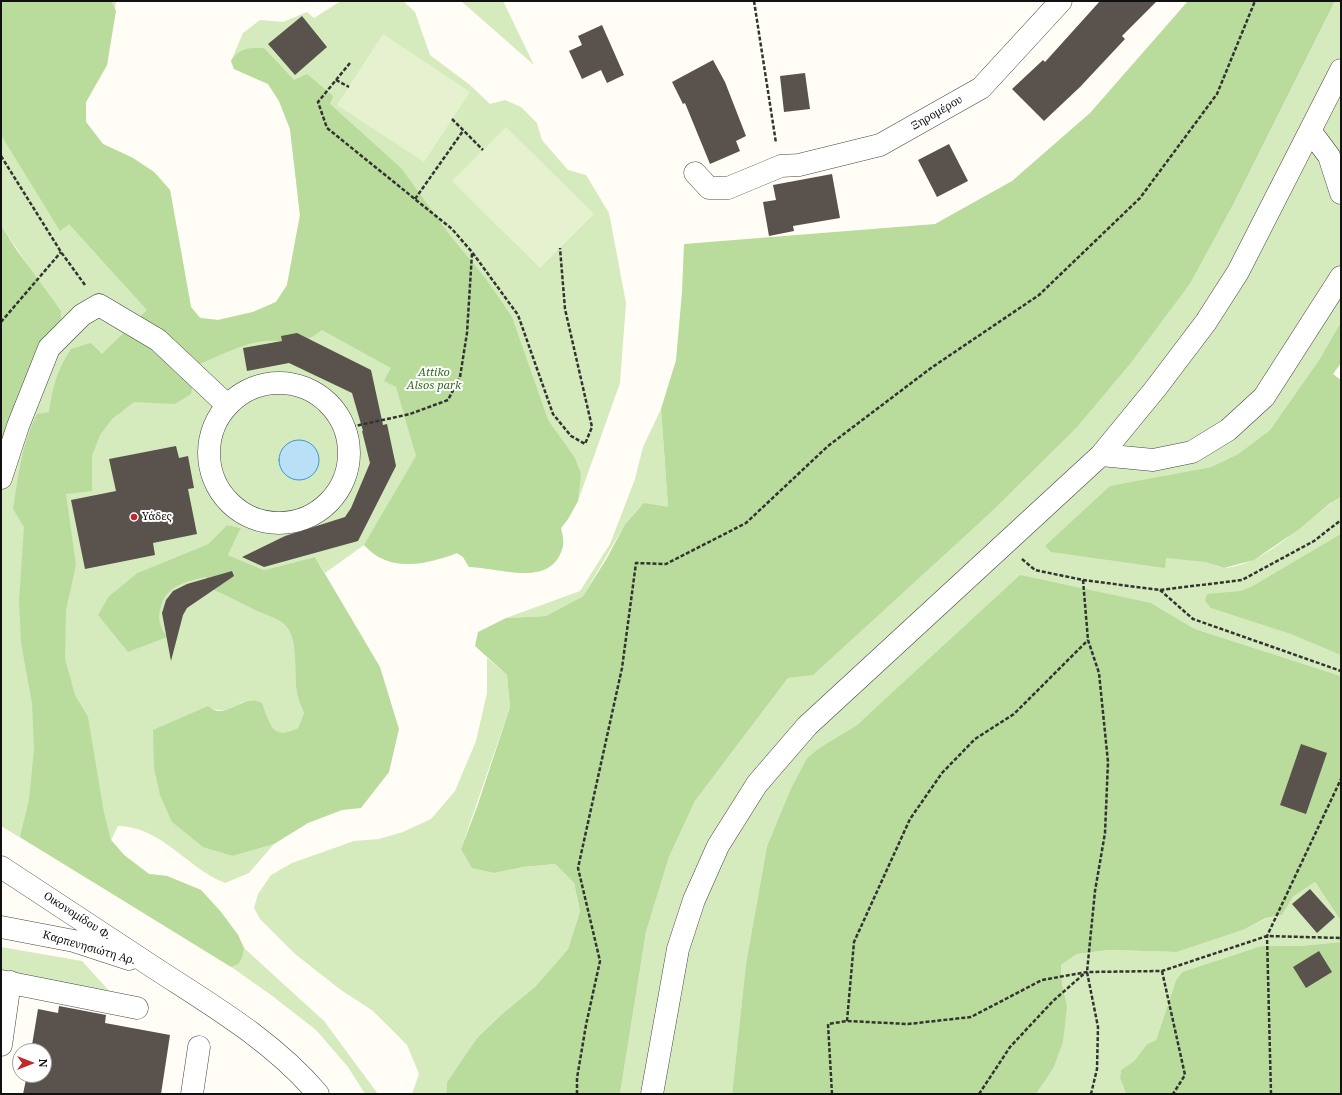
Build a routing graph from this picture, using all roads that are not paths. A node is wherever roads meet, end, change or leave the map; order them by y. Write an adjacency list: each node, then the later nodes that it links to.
1 (1060, 1): 4 (street, Ξηρομέρου)
2 (1341, 70): 3 (street)
3 (1311, 132): 5 (street); 8 (street)
4 (695, 173)
5 (1341, 193)
6 (1341, 277): 8 (street)
7 (227, 405): 7 (street); 9 (street)
8 (1101, 455): 19 (street)
9 (1, 478)
10 (1, 867): 12 (street, Οικονομίδου Φ.)
11 (1, 927): 12 (street, Καρπενησιώτη Αρ.)
12 (153, 967): 18 (street)
13 (6, 981): 14 (street); 15 (street)
14 (137, 1008)
15 (1, 1045)
16 (199, 1047): 17 (street)
17 (192, 1094)
18 (318, 1094)
19 (652, 1094)

